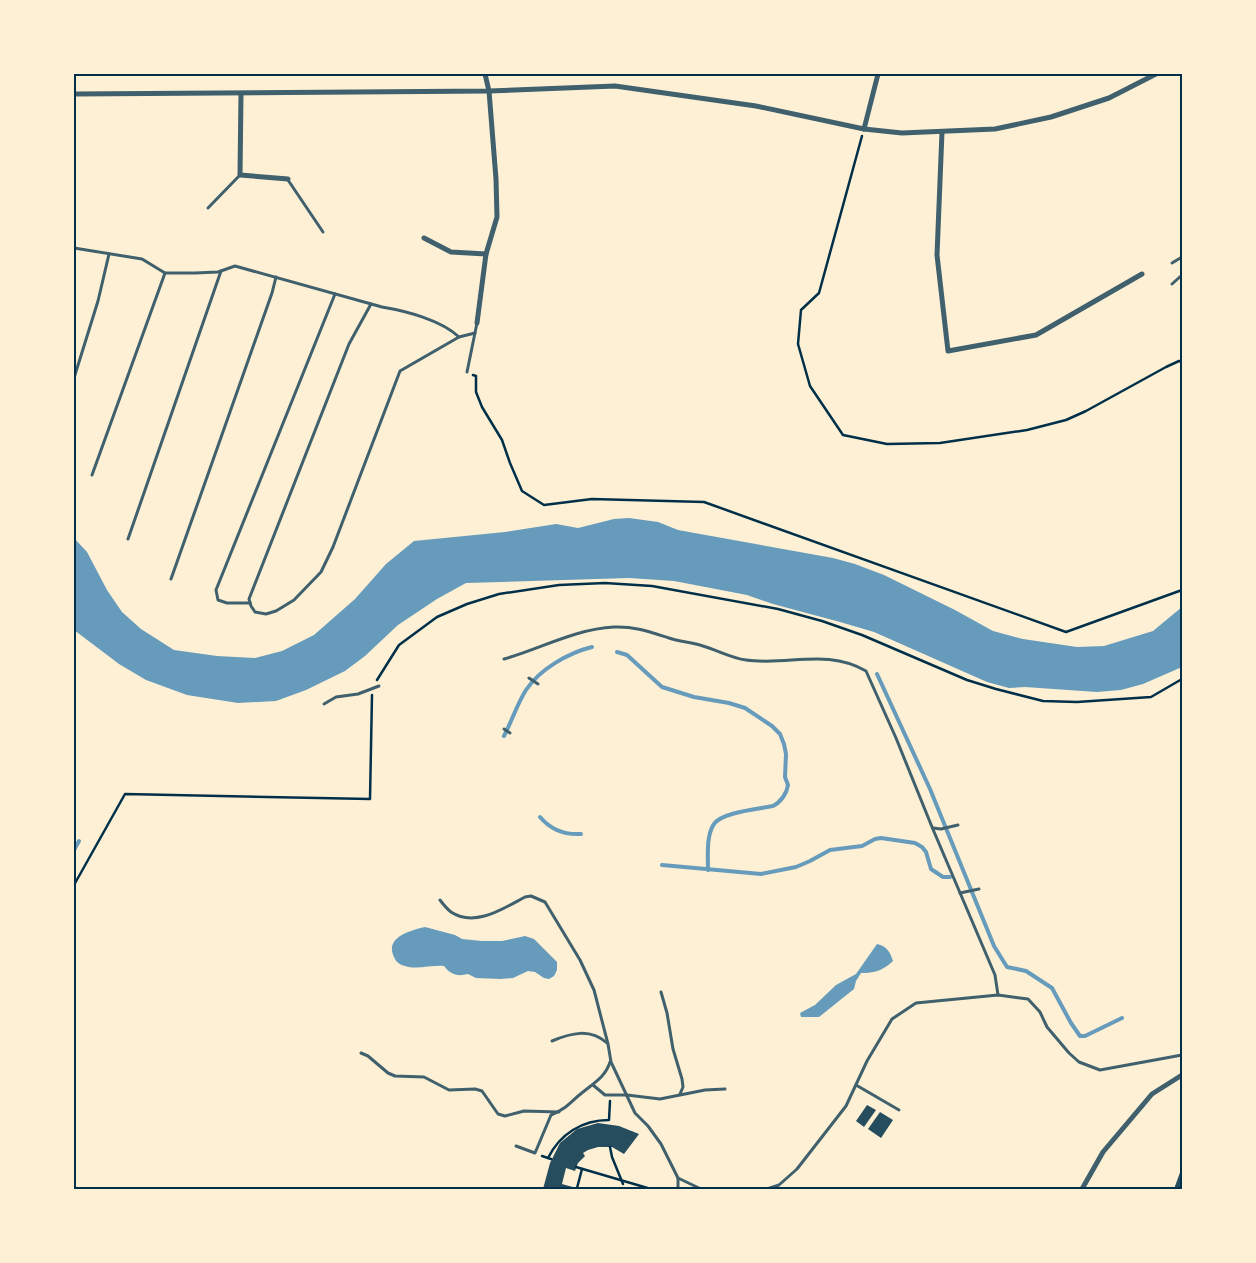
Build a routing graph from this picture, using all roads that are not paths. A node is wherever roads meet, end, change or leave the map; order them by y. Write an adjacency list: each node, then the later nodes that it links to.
1 (485, 74): 4 (street)
2 (878, 74): 7 (street)
3 (1156, 74): 8 (street)
4 (489, 91): 6 (street); 7 (street); 16 (street)
5 (74, 94): 6 (street)
6 (241, 94): 9 (street)
7 (864, 129): 8 (street)
8 (942, 132): 21 (street)
9 (240, 175): 10 (street); 11 (lane)
10 (288, 179): 12 (lane)
11 (208, 208)
12 (323, 232)
13 (424, 238): 16 (street)
14 (74, 248): 15 (lane)
15 (109, 254): 20 (lane); 31 (lane)
16 (486, 254): 27 (street)
17 (1182, 257): 18 (lane)
18 (1172, 263)
19 (222, 270): 20 (lane); 23 (lane); 33 (lane)
20 (165, 272): 32 (lane)
21 (1142, 274)
22 (1182, 275): 24 (lane)
23 (276, 278): 25 (lane); 34 (lane)
24 (1172, 284)
25 (335, 294): 26 (lane); 35 (lane)
26 (372, 304): 29 (lane); 35 (lane)
27 (477, 323): 28 (lane)
28 (475, 333): 29 (lane); 30 (lane)
29 (459, 337): 35 (lane)
30 (467, 372)
31 (74, 378)
32 (92, 475)
33 (128, 539)
34 (171, 579)
35 (250, 602)
36 (504, 659): 44 (lane)
37 (529, 678): 38 (lane)
38 (538, 684)
39 (379, 686): 40 (lane)
40 (324, 704)
41 (504, 729): 42 (lane)
42 (510, 732)
43 (958, 825): 44 (lane)
44 (932, 828): 46 (lane)
45 (979, 889): 46 (lane)
46 (960, 893): 49 (lane)
47 (440, 900): 51 (lane)
48 (661, 992): 59 (lane)
49 (998, 995): 53 (lane); 57 (lane)
50 (552, 1041): 51 (lane)
51 (608, 1044): 54 (lane)
52 (361, 1053): 62 (lane)
53 (1182, 1055)
54 (611, 1062): 56 (lane); 60 (lane)
55 (1182, 1074): 68 (street)
56 (592, 1085): 60 (lane); 62 (lane)
57 (856, 1085): 61 (lane); 67 (lane)
58 (725, 1089): 59 (lane)
59 (680, 1094): 60 (lane)
60 (627, 1095): 64 (lane)
61 (899, 1110)
62 (559, 1112): 63 (lane)
63 (516, 1146)
64 (678, 1178): 65 (lane); 66 (lane)
65 (678, 1189)
66 (701, 1189)
67 (767, 1189)
68 (1082, 1189)

